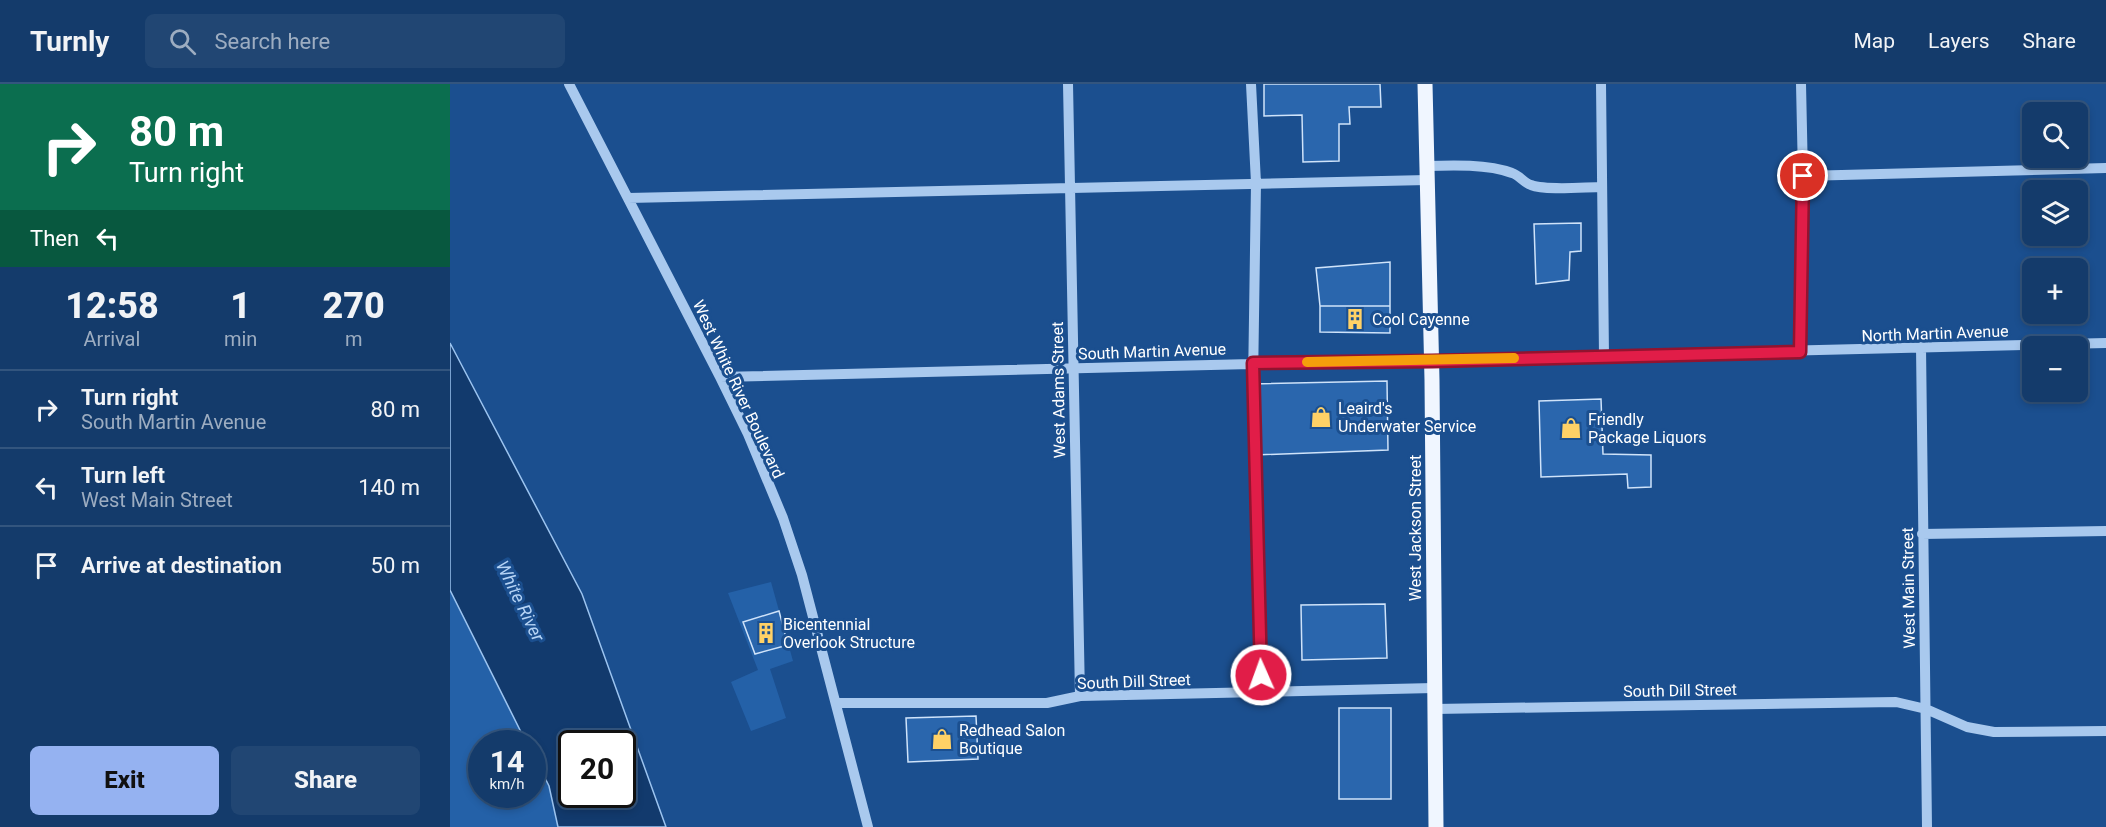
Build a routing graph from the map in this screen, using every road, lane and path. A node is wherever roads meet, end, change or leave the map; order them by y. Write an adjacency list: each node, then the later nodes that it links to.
1 (569, 84): 13 (street, West White River Boulevard)
2 (1068, 84): 11 (street, West Adams Street)
3 (1251, 84): 10 (street)
4 (1425, 84): 8 (main road, West Jackson Street)
5 (1601, 84): 12 (street)
6 (1801, 84): 9 (street)
7 (2106, 168): 9 (street)
8 (1427, 173): 10 (street); 12 (street); 18 (main road, West Jackson Street)
9 (1803, 176): 16 (street)
10 (1256, 183): 11 (street); 19 (street)
11 (1069, 187): 13 (street); 20 (street, West Adams Street)
12 (1602, 187): 17 (street)
13 (628, 198): 21 (street, West White River Boulevard)
14 (2106, 343): 15 (street, North Martin Avenue)
15 (1921, 348): 16 (street, North Martin Avenue); 23 (street, West Main Street)
16 (1800, 352): 17 (street, South Martin Avenue)
17 (1604, 356): 18 (street, South Martin Avenue)
18 (1432, 361): 19 (street, South Martin Avenue); 24 (main road, West Jackson Street)
19 (1253, 363): 20 (street, South Martin Avenue); 25 (street)
20 (1072, 368): 21 (street, South Martin Avenue); 26 (street, West Adams Street)
21 (720, 377): 27 (street, West White River Boulevard)
22 (2106, 531): 23 (street)
23 (1922, 534): 29 (street, West Main Street)
24 (1434, 688): 25 (street, South Dill Street); 28 (main road, West Jackson Street)
25 (1261, 692): 26 (street, South Dill Street)
26 (1080, 696): 27 (street, South Dill Street)
27 (836, 703): 31 (street, West White River Boulevard)
28 (1434, 709): 29 (street, South Dill Street); 32 (main road, West Jackson Street)
29 (1926, 709): 30 (street, South Dill Street); 33 (street, West Main Street)
30 (2106, 731)
31 (868, 827)
32 (1436, 827)
33 (1927, 827)

